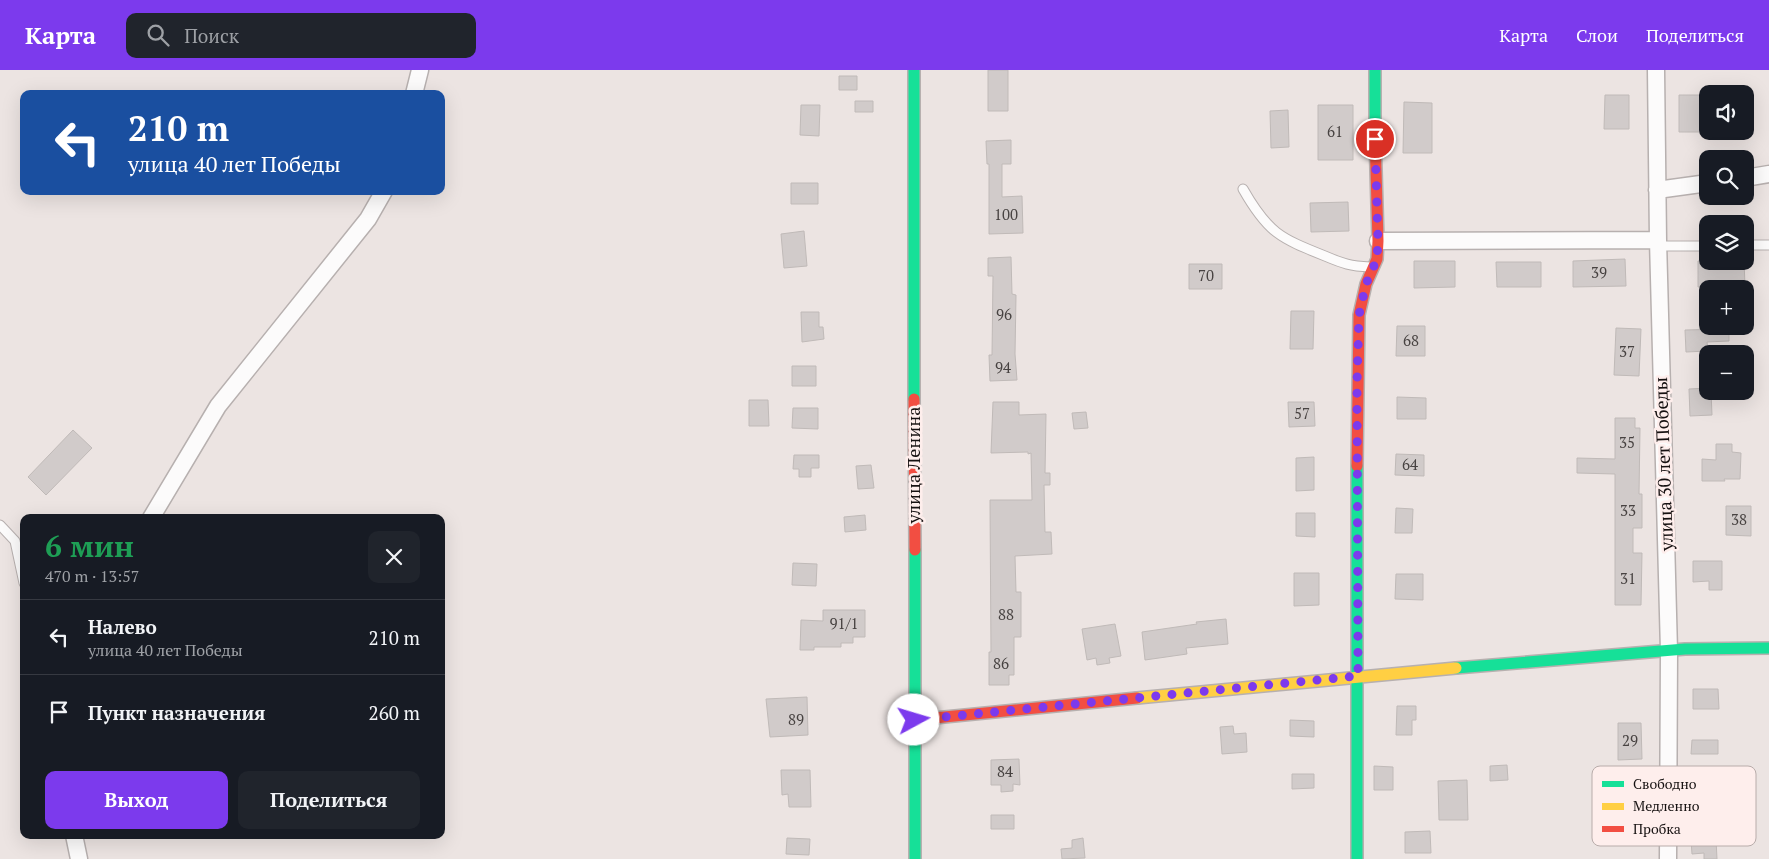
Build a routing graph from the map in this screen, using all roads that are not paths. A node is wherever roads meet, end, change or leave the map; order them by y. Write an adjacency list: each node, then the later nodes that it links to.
1 (420, 70): 5 (street)
2 (914, 70): 24 (street, улица Ленина)
3 (1375, 70): 12 (street)
4 (1656, 70): 10 (street, улица 30 лет Победы)
5 (415, 90)
6 (1769, 174): 7 (street)
7 (1754, 176)
8 (1699, 184): 10 (street)
9 (1243, 189): 17 (lane)
10 (1657, 190): 13 (street, улица 30 лет Победы)
11 (382, 195): 18 (street)
12 (1378, 241): 13 (street); 17 (street)
13 (1658, 243): 14 (lane); 22 (street, улица 30 лет Победы)
14 (1699, 245)
15 (1754, 245): 16 (lane)
16 (1769, 245)
17 (1373, 268): 23 (street)
18 (153, 514)
19 (0, 525): 20 (lane)
20 (20, 564)
21 (1769, 648): 22 (street)
22 (1669, 651): 23 (street); 25 (street, улица 30 лет Победы)
23 (1358, 676): 24 (street); 30 (street)
24 (914, 720): 29 (street, улица Ленина)
25 (1668, 766)
26 (75, 839): 28 (street)
27 (1668, 846): 31 (street, улица 30 лет Победы)
28 (79, 859)
29 (914, 859)
30 (1357, 859)
31 (1668, 859)

